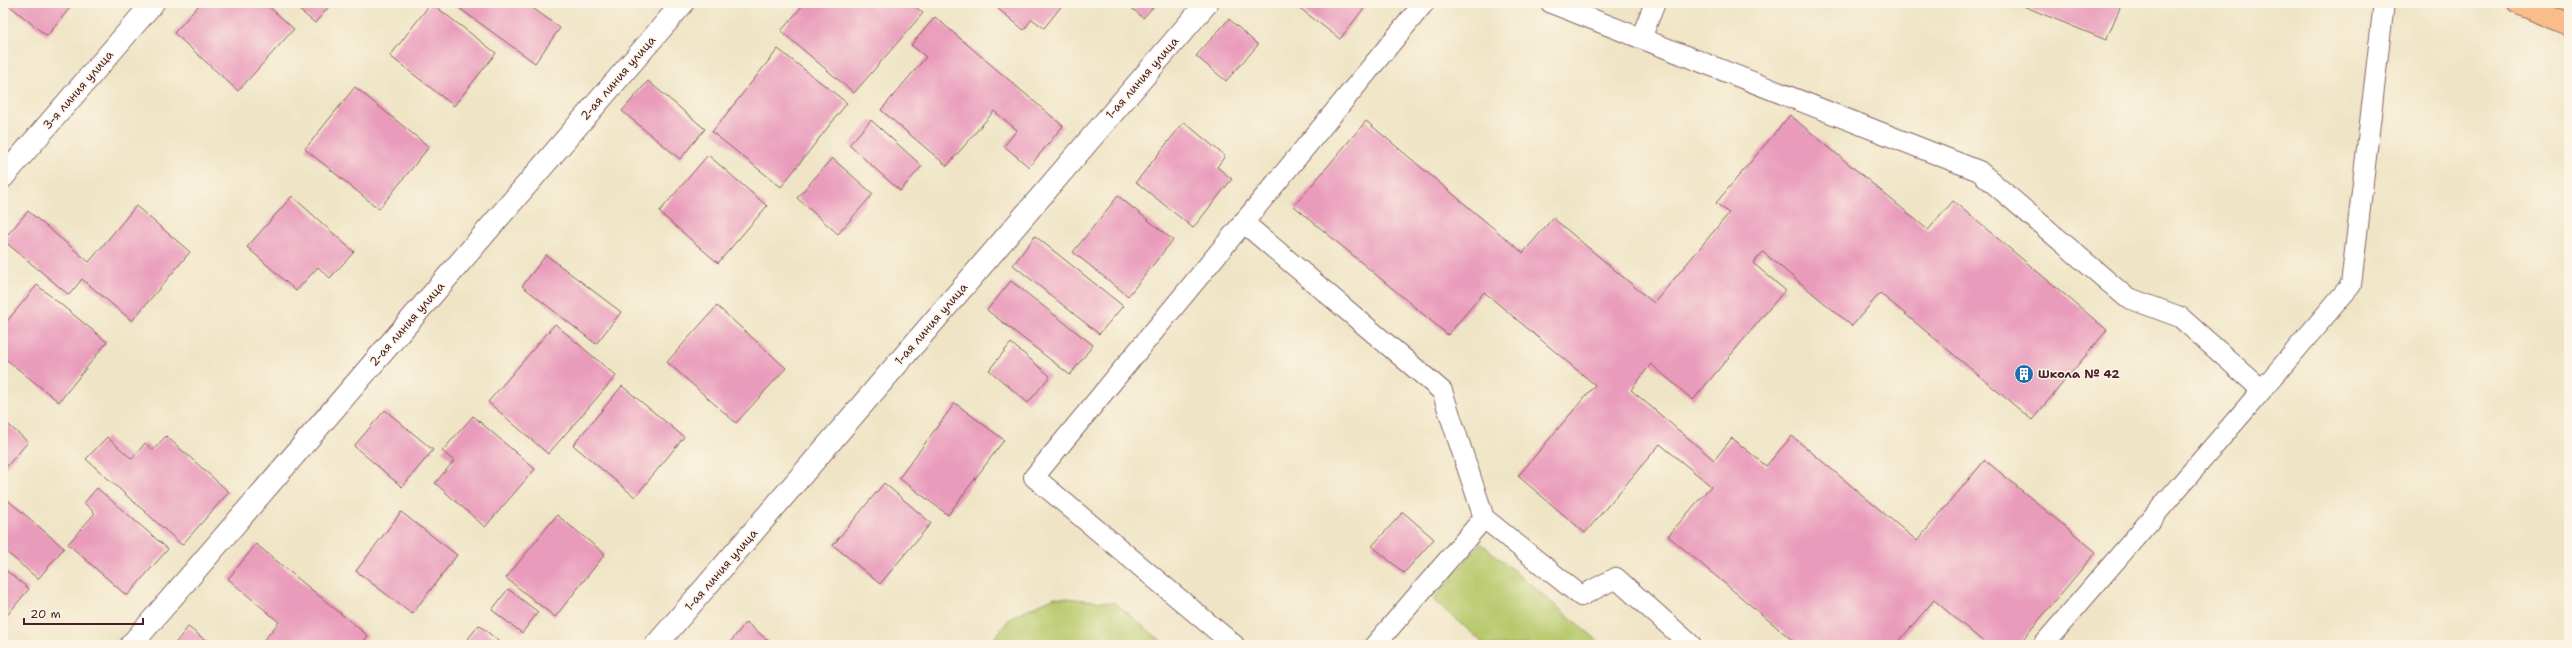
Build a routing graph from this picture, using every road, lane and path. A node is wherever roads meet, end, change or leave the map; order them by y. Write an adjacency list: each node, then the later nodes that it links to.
1 (153, 3): 11 (street, 3-я линия улица)
2 (683, 3): 15 (street, 2-ая линия улица)
3 (1207, 3): 16 (street, 1-ая линия улица)
4 (1424, 3): 12 (lane)
5 (1552, 3): 10 (lane)
6 (1656, 3): 10 (lane)
7 (2384, 3): 13 (lane)
8 (2518, 3): 9 (main road)
9 (2569, 24)
10 (1641, 38): 13 (lane)
11 (3, 177)
12 (1243, 222): 14 (lane); 17 (lane)
13 (2262, 390): 20 (lane)
14 (1484, 518): 18 (lane); 19 (lane)
15 (131, 645)
16 (656, 645)
17 (1234, 645)
18 (1375, 645)
19 (1691, 645)
20 (2043, 645)

